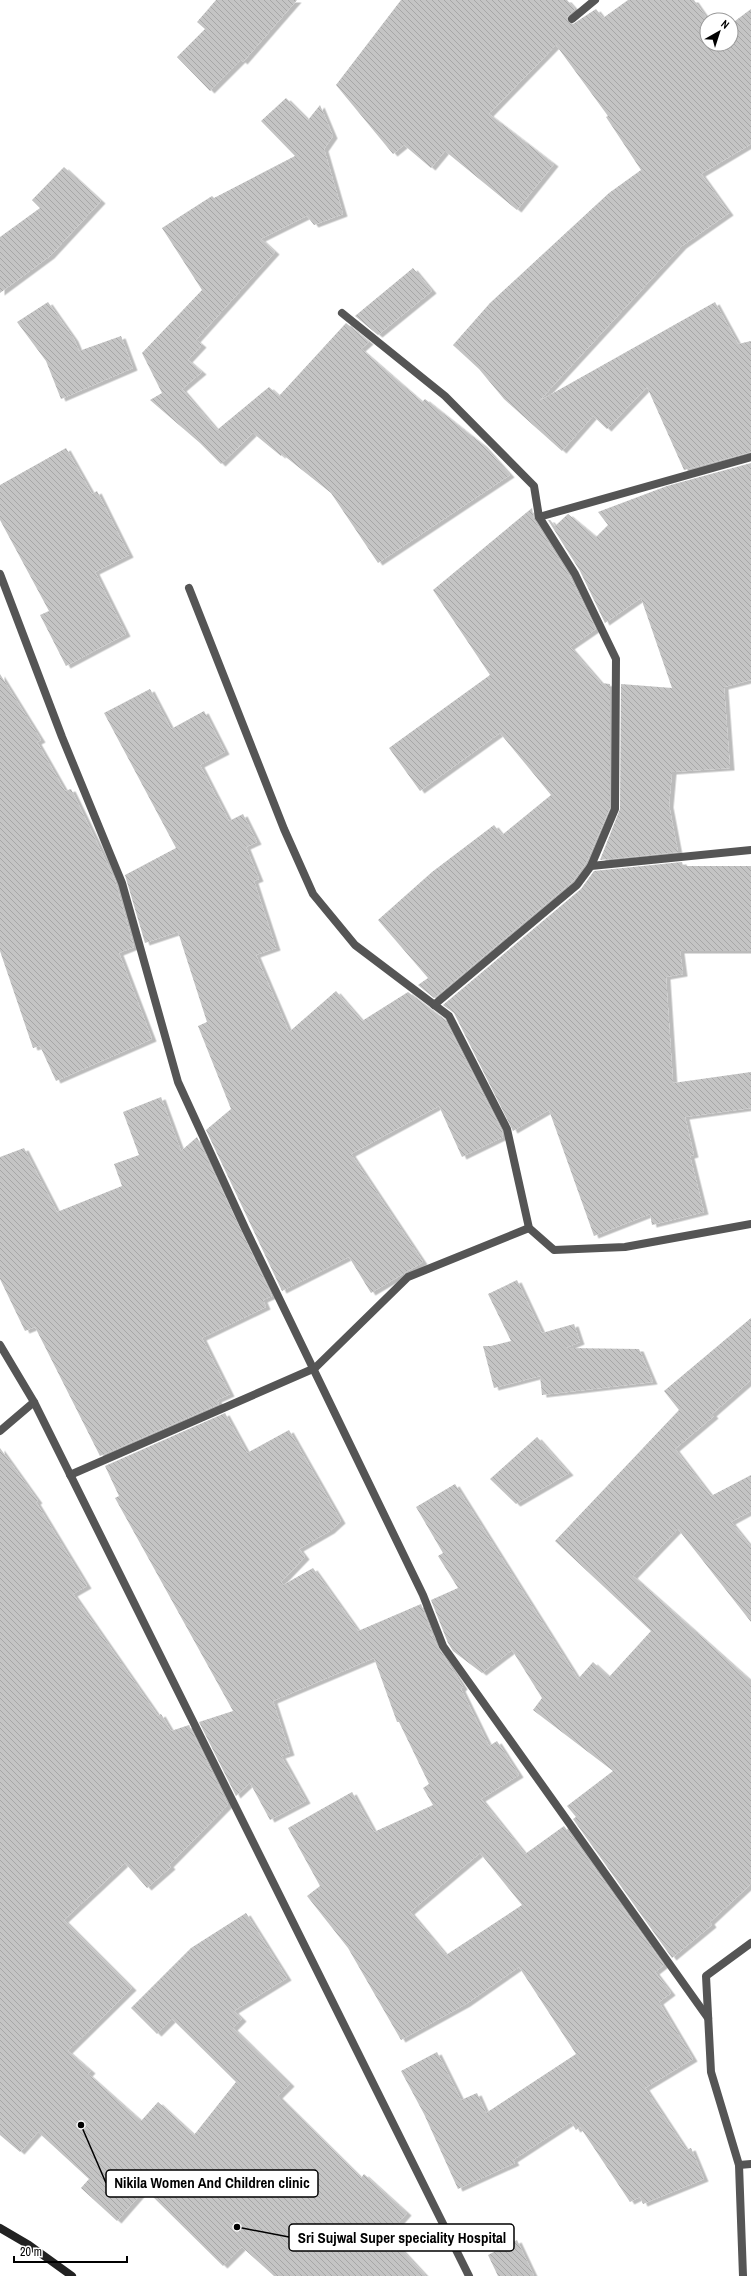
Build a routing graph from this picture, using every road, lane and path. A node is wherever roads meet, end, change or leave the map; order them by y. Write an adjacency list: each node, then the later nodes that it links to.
1 (595, 0): 2 (street)
2 (572, 19)
3 (342, 313): 5 (street)
4 (751, 457): 5 (street)
5 (539, 517): 9 (street)
6 (0, 574): 14 (street)
7 (189, 588): 10 (street)
8 (751, 850): 9 (street)
9 (591, 866): 10 (street)
10 (434, 1005): 12 (street)
11 (751, 1224): 12 (street)
12 (529, 1228): 14 (street)
13 (0, 1345): 15 (street)
14 (315, 1368): 17 (street); 19 (street)
15 (34, 1402): 16 (street); 17 (street)
16 (0, 1431)
17 (70, 1475): 24 (street)
18 (751, 1943): 19 (street)
19 (708, 2018): 21 (street)
20 (751, 2164): 21 (street)
21 (738, 2166): 25 (street)
22 (0, 2228): 23 (street)
23 (72, 2276)
24 (469, 2276)
25 (743, 2276)

